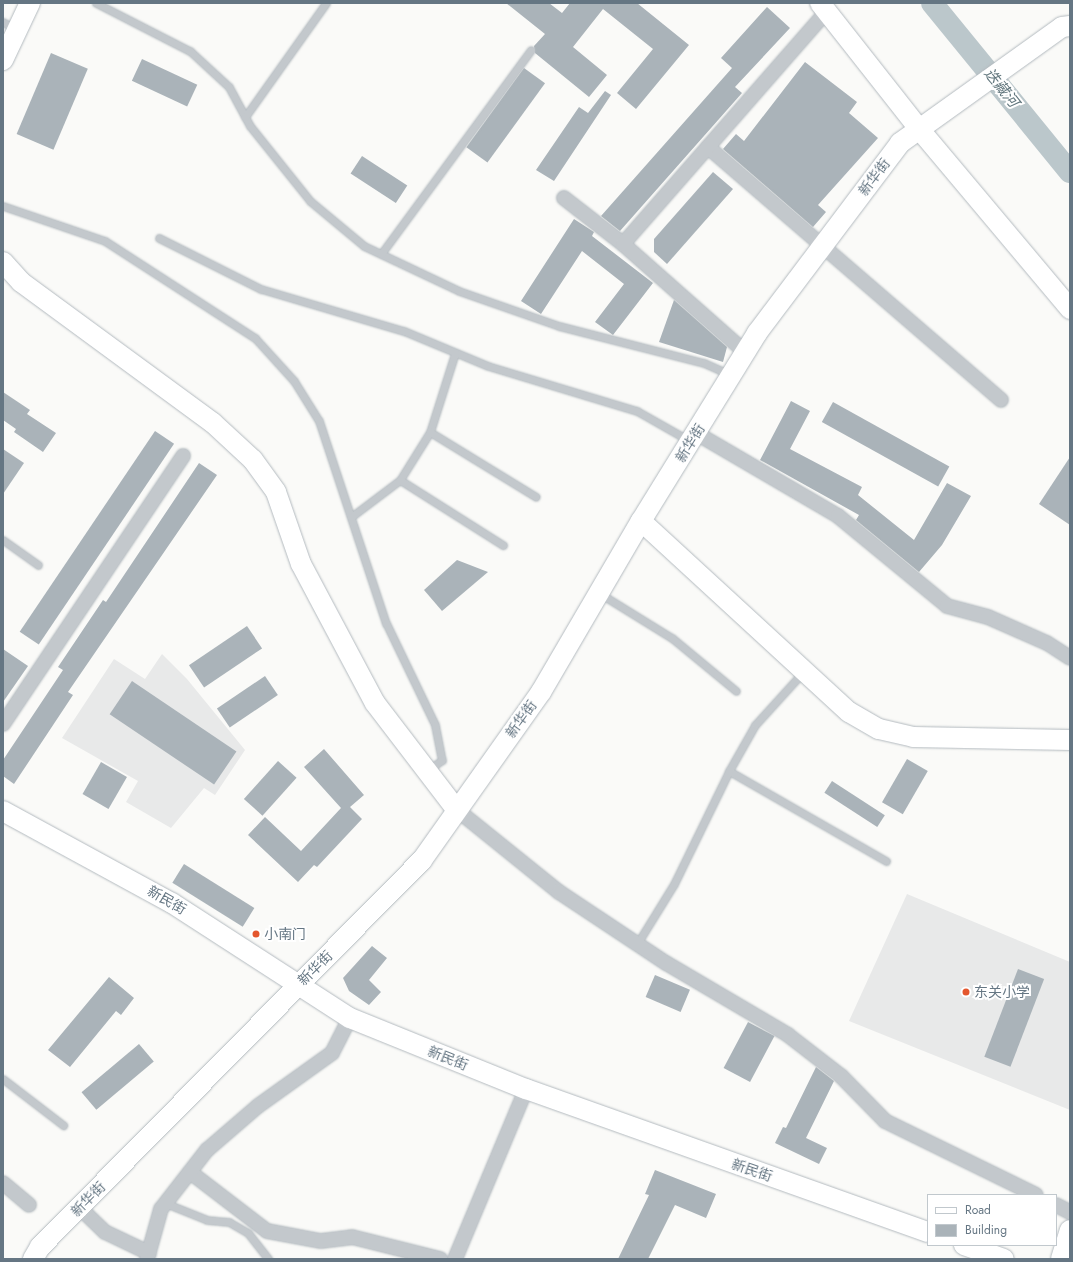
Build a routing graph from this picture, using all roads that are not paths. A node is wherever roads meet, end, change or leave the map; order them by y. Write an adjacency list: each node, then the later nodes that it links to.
1 (30, 3): 5 (street)
2 (96, 3): 9 (lane)
3 (326, 3): 9 (lane)
4 (823, 7): 10 (street); 11 (street)
5 (10, 26): 8 (street)
6 (1066, 26): 10 (street, 新华街)
7 (531, 50): 17 (lane)
8 (3, 60)
9 (245, 117): 17 (lane)
10 (926, 126): 16 (street, 新华街); 20 (street)
11 (708, 147): 15 (street); 16 (street)
12 (564, 198): 15 (street)
13 (3, 206): 30 (lane)
14 (159, 238): 22 (lane)
15 (623, 244): 21 (street)
16 (823, 246): 21 (street, 新华街); 24 (street)
17 (381, 254): 23 (lane)
18 (3, 262): 19 (street)
19 (12, 284): 41 (street)
20 (1070, 309)
21 (746, 352): 23 (street, 新华街)
22 (455, 353): 25 (lane); 26 (lane)
23 (731, 375): 26 (street, 新华街)
24 (1001, 400)
25 (430, 432): 28 (lane); 29 (lane)
26 (693, 437): 31 (street, 新华街); 36 (street)
27 (183, 456): 39 (street)
28 (400, 480): 30 (lane); 33 (lane)
29 (536, 497)
30 (352, 517): 41 (lane)
31 (641, 521): 35 (street, 新华街); 37 (street)
32 (3, 540): 34 (lane)
33 (503, 544)
34 (38, 565)
35 (599, 593): 38 (lane); 43 (street, 新华街)
36 (1070, 658)
37 (805, 670): 40 (street); 42 (lane)
38 (736, 690)
39 (3, 724)
40 (1070, 740)
41 (427, 771): 43 (street)
42 (729, 771): 45 (lane); 46 (lane)
43 (456, 809): 46 (street); 47 (street, 新华街)
44 (3, 811): 47 (street, 新民街)
45 (886, 861)
46 (637, 944): 54 (street)
47 (300, 984): 48 (street, 新民街); 58 (street, 新华街)
48 (350, 1018): 50 (street, 新民街); 52 (street)
49 (3, 1079): 51 (lane)
50 (526, 1089): 61 (street, 新民街); 67 (street)
51 (63, 1125)
52 (190, 1172): 55 (street); 66 (street)
53 (3, 1183): 56 (street)
54 (1034, 1194)
55 (165, 1203): 63 (street); 65 (lane)
56 (29, 1205)
57 (1057, 1206): 59 (street)
58 (80, 1208): 63 (street); 64 (street, 新华街)
59 (1070, 1212)
60 (1070, 1230): 69 (street)
61 (927, 1232)
62 (967, 1246): 68 (street)
63 (148, 1256)
64 (33, 1259)
65 (268, 1259)
66 (440, 1259)
67 (455, 1259)
68 (1004, 1259)
69 (1061, 1259)

